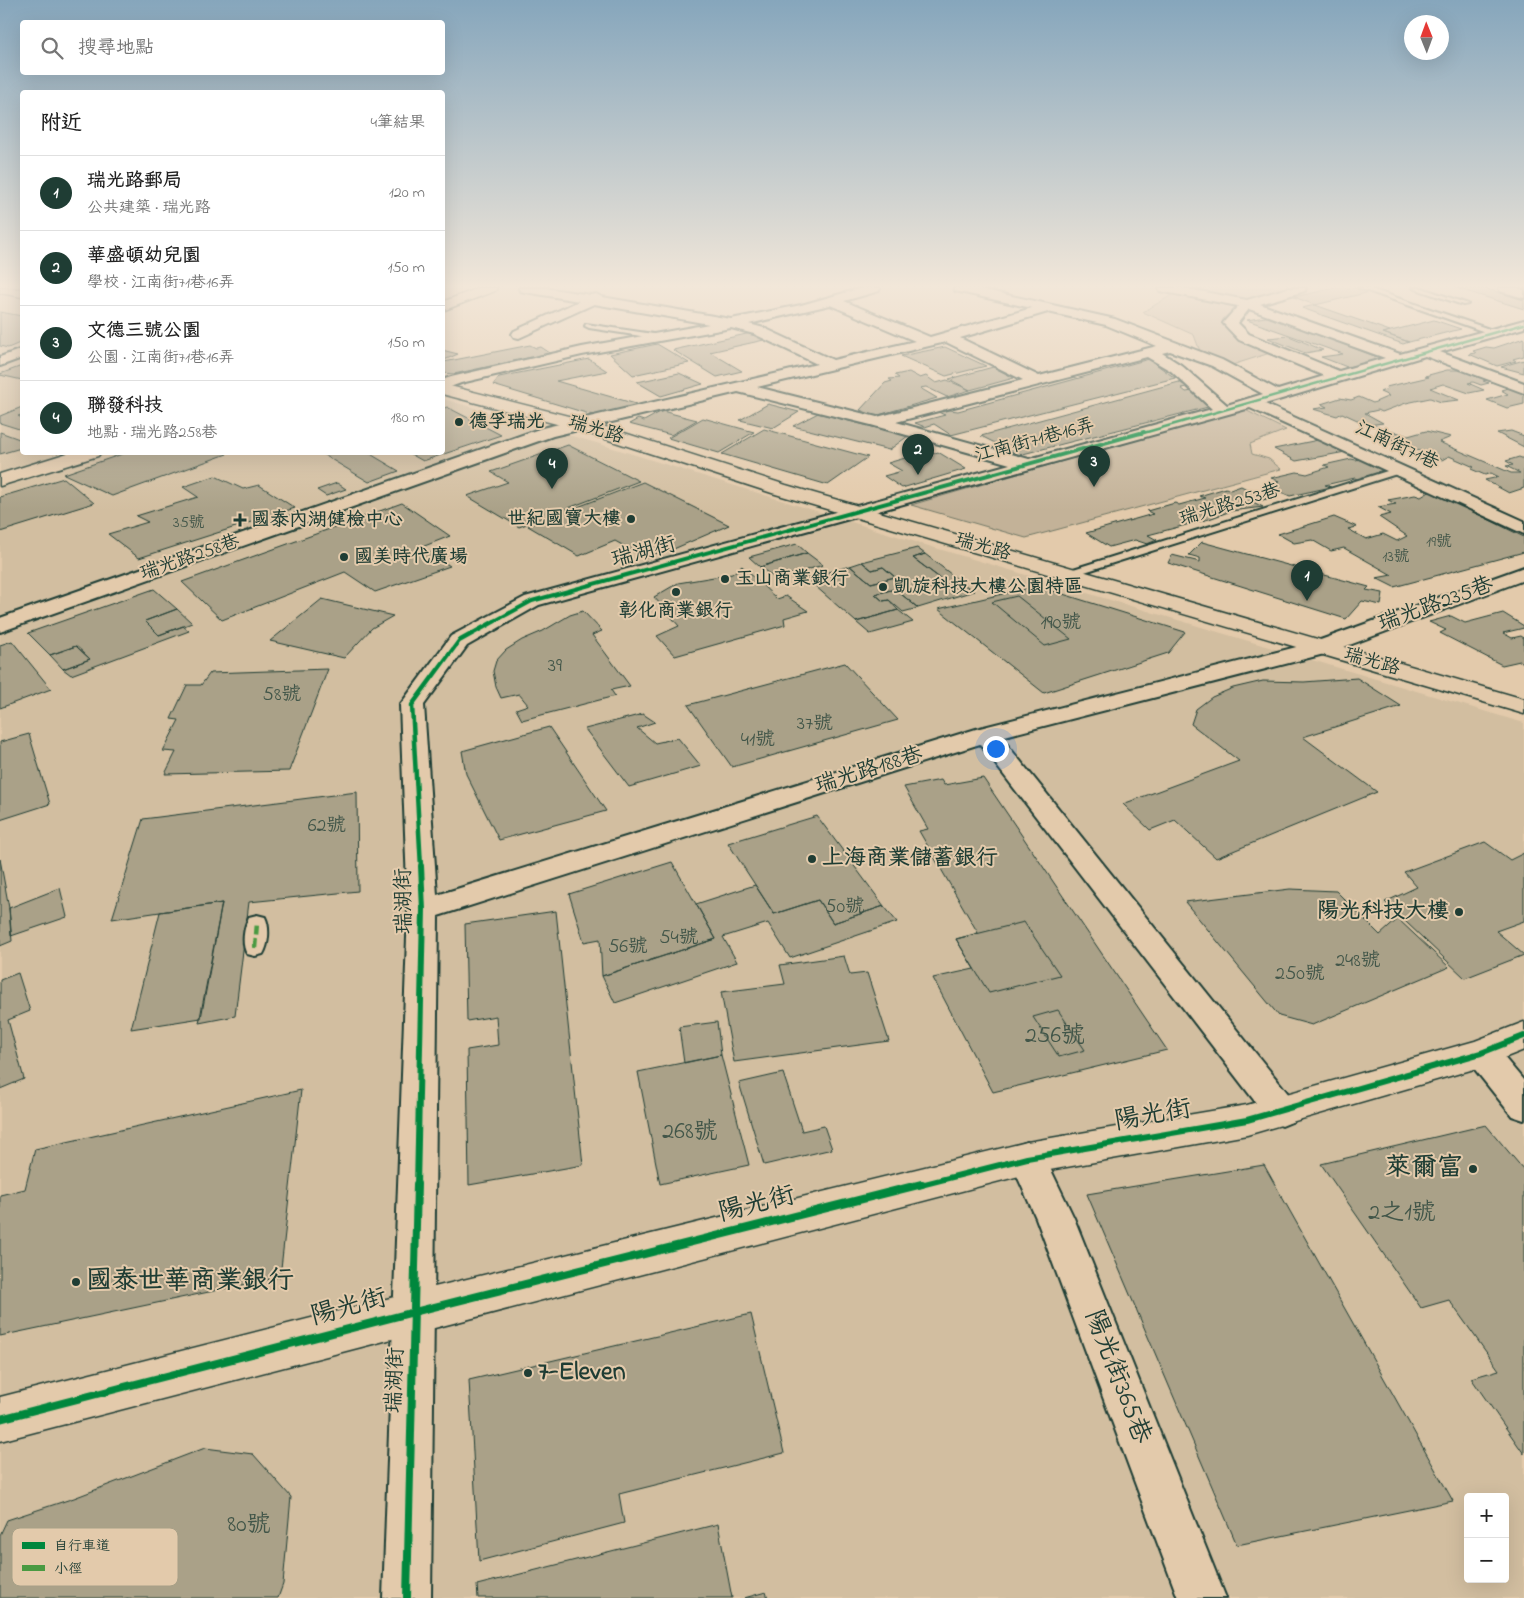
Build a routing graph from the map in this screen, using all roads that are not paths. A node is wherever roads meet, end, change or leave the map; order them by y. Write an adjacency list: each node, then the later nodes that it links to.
1 (534, 363): 14 (street)
2 (826, 363): 11 (street)
3 (835, 363): 11 (street, 瑞光路258巷)
4 (1001, 363): 13 (street)
5 (1107, 363): 13 (street)
6 (1167, 363): 20 (street)
7 (1216, 363): 18 (street)
8 (1306, 363): 12 (street)
9 (1386, 363): 12 (street, 江南街71巷16弄)
10 (1455, 363): 16 (street)
11 (829, 364): 15 (street, 瑞光路258巷)
12 (1338, 376): 18 (street, 江南街71巷16弄)
13 (1037, 380): 21 (street)
14 (445, 386)
15 (734, 386): 21 (street); 22 (street, 瑞光路258巷)
16 (1524, 388)
17 (445, 389): 22 (street, 瑞光路)
18 (1276, 395): 19 (street, 江南街71巷16弄)
19 (1252, 403): 20 (street, 江南街71巷16弄); 27 (street, 江南街71巷)
20 (1223, 410): 25 (street, 江南街71巷16弄)
21 (877, 422): 25 (street)
22 (578, 424): 30 (street, 瑞光路); 35 (street, 瑞光路258巷)
23 (52, 455): 26 (street)
24 (82, 455): 28 (street)
25 (1030, 464): 30 (street, 江南街71巷16弄)
26 (0, 470)
27 (1400, 470): 31 (street, 江南街71巷); 33 (lane, 瑞光路253巷)
28 (0, 480)
29 (1524, 505): 31 (street)
30 (858, 512): 33 (street, 瑞光路); 39 (street, 瑞湖街)
31 (1496, 515): 32 (street, 江南街71巷)
32 (1524, 528)
33 (1071, 573): 36 (street, 瑞光路)
34 (1524, 573): 36 (street, 瑞光路235巷)
35 (0, 625)
36 (1320, 648): 37 (street, 瑞光路); 38 (street, 瑞光路188巷)
37 (1524, 706)
38 (985, 734): 39 (street, 瑞光路188巷); 45 (street)
39 (423, 910): 47 (street, 瑞湖街)
40 (255, 924): 41 (street)
41 (255, 948)
42 (1524, 1036): 43 (street, 陽光街)
43 (1481, 1053): 44 (street); 45 (street, 陽光街)
44 (1524, 1106)
45 (1282, 1111): 46 (street, 陽光街)
46 (1027, 1158): 47 (street, 陽光街); 50 (street, 陽光街365巷)
47 (414, 1312): 48 (street, 陽光街); 49 (street, 瑞湖街)
48 (0, 1419)
49 (406, 1598)
50 (1202, 1598)

